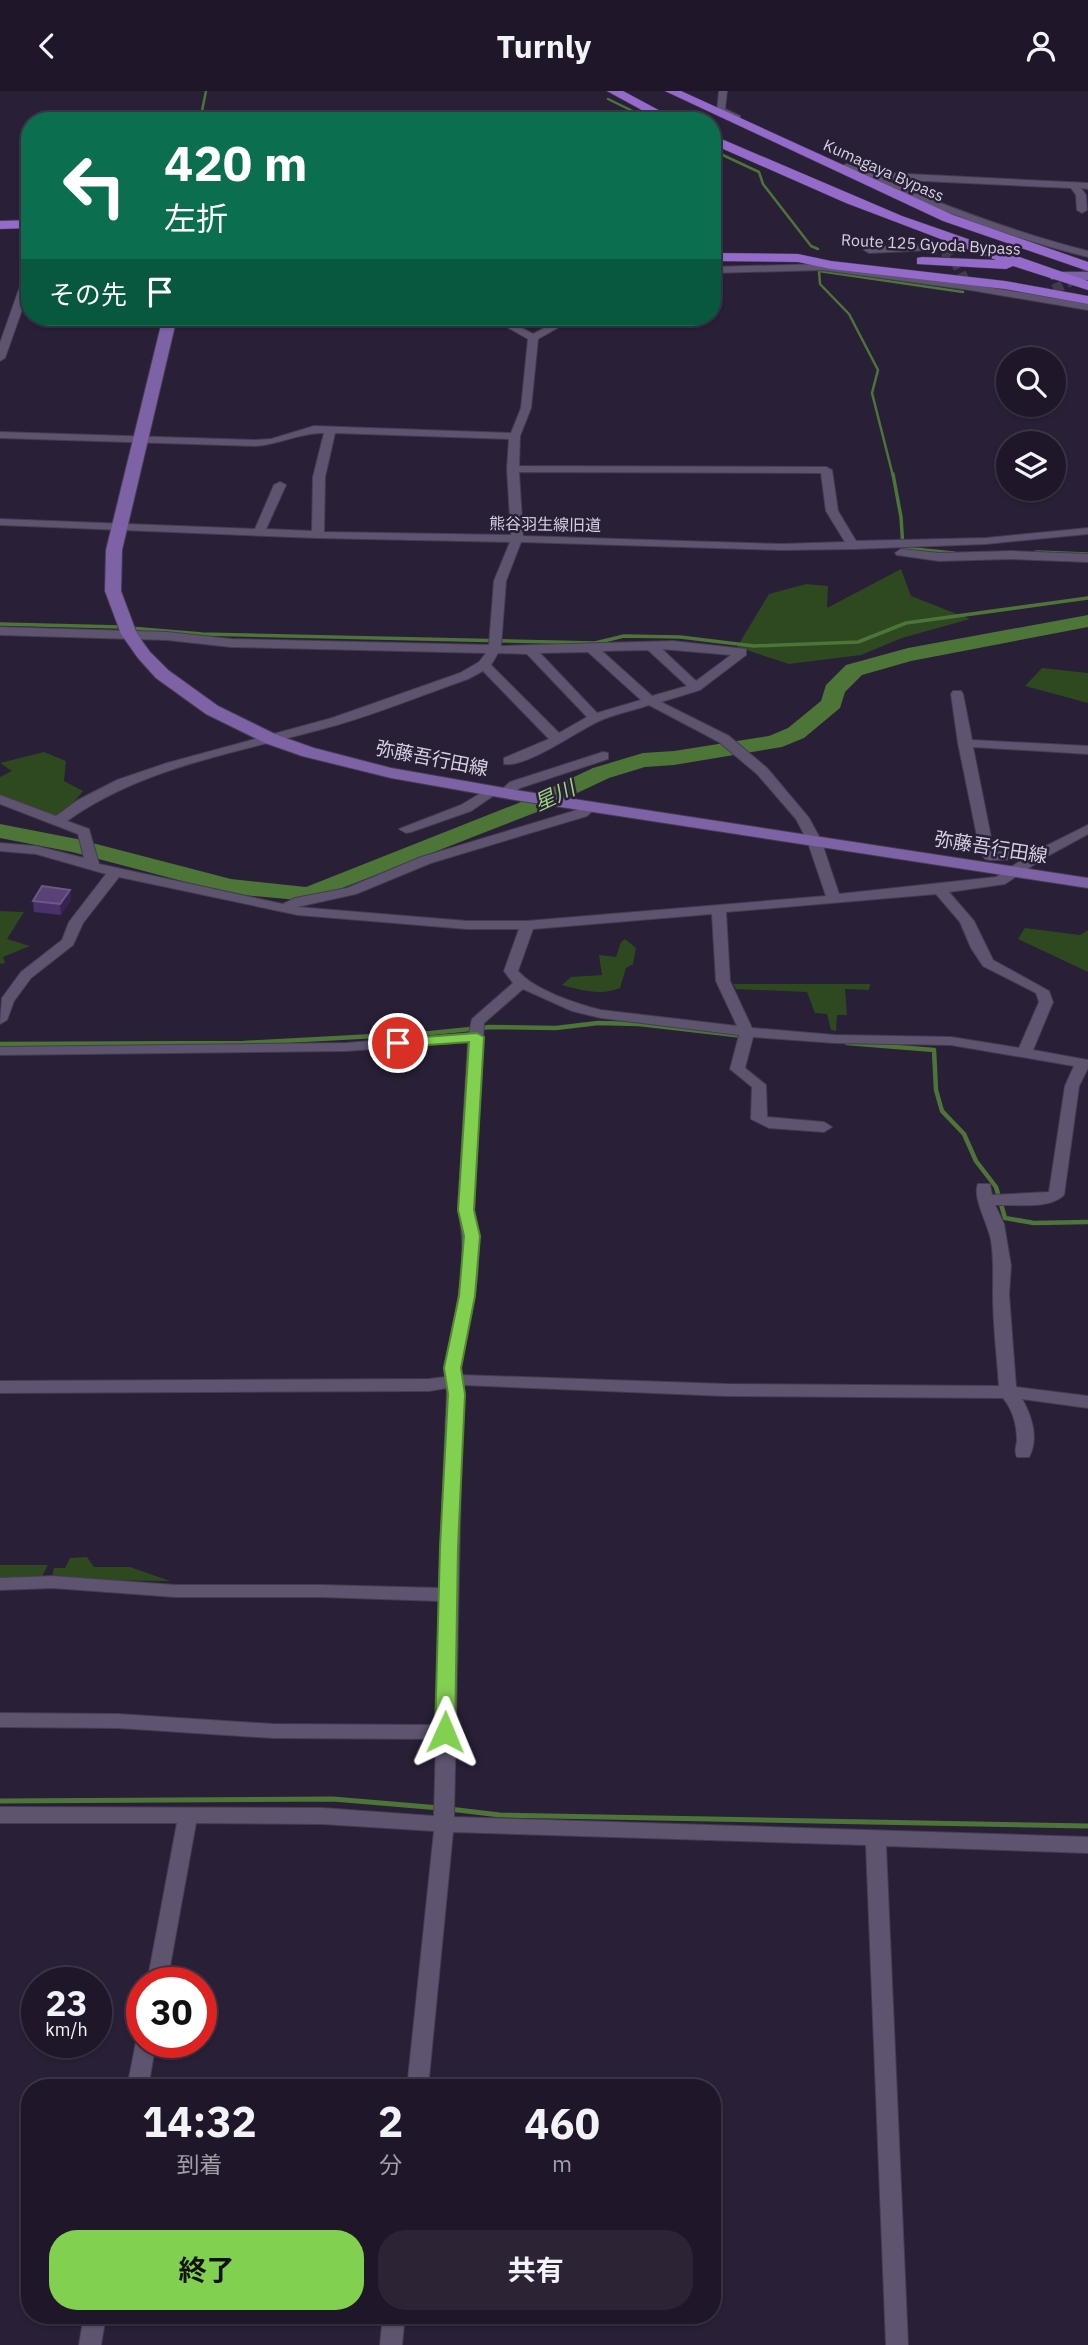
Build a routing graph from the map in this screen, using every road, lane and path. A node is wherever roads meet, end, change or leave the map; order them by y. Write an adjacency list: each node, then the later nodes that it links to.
1 (613, 91): 4 (highway)
2 (671, 91): 5 (highway, Kumagaya Bypass)
3 (723, 91): 10 (street)
4 (655, 112)
5 (716, 112)
6 (721, 115): 8 (highway, Kumagaya Bypass)
7 (721, 143): 9 (highway, Kumagaya Bypass)
8 (811, 157): 9 (highway); 15 (highway, Kumagaya Bypass)
9 (772, 168): 13 (highway, Kumagaya Bypass)
10 (865, 175): 11 (street); 24 (street)
11 (1073, 184): 12 (street); 14 (street)
12 (1088, 185)
13 (876, 209): 27 (highway); 28 (highway, Kumagaya Bypass)
14 (1082, 210)
15 (948, 218): 29 (highway, Kumagaya Bypass); 31 (highway)
16 (21, 224): 17 (highway)
17 (0, 225)
18 (0, 230): 19 (highway)
19 (21, 230)
20 (928, 248): 21 (street)
21 (869, 250)
22 (721, 251): 23 (highway, Route 125 Gyoda Bypass)
23 (773, 254): 26 (highway, Route 125 Gyoda Bypass); 27 (highway, Route 125 Gyoda Bypass)
24 (1088, 256)
25 (721, 257): 26 (highway, Route 125 Gyoda Bypass)
26 (798, 258): 31 (highway, Route 125 Gyoda Bypass); 35 (highway)
27 (891, 260): 28 (highway, Route 125 Gyoda Bypass)
28 (1031, 267): 31 (highway, Kumagaya Bypass)
29 (1088, 269): 31 (highway, Route 125 Gyoda Bypass)
30 (721, 270): 35 (street)
31 (1054, 272): 32 (highway, Route 125 Gyoda Bypass); 33 (highway, Kumagaya Bypass)
32 (1088, 277)
33 (1088, 286)
34 (21, 297): 40 (street)
35 (1088, 304)
36 (168, 326): 44 (main road, 弥藤吾行田線)
37 (511, 326): 39 (street)
38 (555, 326): 39 (street)
39 (533, 338): 43 (street)
40 (0, 355)
41 (330, 429): 43 (street); 44 (street); 53 (street)
42 (0, 435): 44 (street)
43 (515, 436): 46 (street)
44 (141, 439): 50 (main road, 弥藤吾行田線)
45 (825, 453): 47 (street)
46 (513, 469): 47 (street); 54 (street)
47 (826, 470): 55 (street)
48 (280, 485): 52 (street)
49 (0, 522): 50 (street, 熊谷羽生線旧道)
50 (120, 526): 52 (street, 熊谷羽生線旧道); 59 (main road, 弥藤吾行田線)
51 (1088, 531): 56 (street, 熊谷羽生線旧道)
52 (258, 533): 53 (street, 熊谷羽生線旧道)
53 (318, 535): 54 (street, 熊谷羽生線旧道)
54 (517, 539): 55 (street, 熊谷羽生線旧道); 61 (street)
55 (854, 546): 56 (street, 熊谷羽生線旧道)
56 (879, 546): 57 (street)
57 (1088, 558)
58 (0, 631): 59 (street)
59 (129, 634): 61 (street); 69 (main road, 弥藤吾行田線)
60 (650, 645): 62 (street); 65 (street); 65 (street)
61 (495, 648): 63 (street); 64 (street)
62 (591, 648): 63 (street); 67 (street)
63 (530, 650): 68 (street)
64 (484, 665): 69 (street); 70 (street)
65 (696, 687): 67 (street)
66 (957, 694): 71 (street)
67 (650, 701): 68 (street); 81 (street)
68 (595, 718): 70 (street)
69 (271, 739): 75 (main road, 弥藤吾行田線); 78 (street)
70 (557, 739): 74 (street)
71 (964, 743): 72 (street); 83 (street)
72 (1088, 750)
73 (603, 756): 75 (street)
74 (509, 761)
75 (504, 793): 77 (main road, 弥藤吾行田線); 79 (street)
76 (0, 799): 78 (street)
77 (585, 806): 81 (main road, 弥藤吾行田線); 90 (street)
78 (56, 822): 84 (street)
79 (406, 829)
80 (1088, 829): 83 (street)
81 (814, 840): 86 (main road, 弥藤吾行田線); 89 (street)
82 (0, 847): 84 (street)
83 (1039, 855): 86 (street)
84 (93, 867): 85 (street)
85 (115, 872): 90 (street); 94 (street)
86 (1016, 872): 87 (main road, 弥藤吾行田線); 88 (street)
87 (1088, 883)
88 (940, 890): 89 (street); 98 (street)
89 (834, 899): 91 (street)
90 (284, 908): 92 (street)
91 (719, 910): 92 (street); 95 (street)
92 (527, 925): 93 (street)
93 (521, 982): 95 (street); 96 (street)
94 (0, 1020)
95 (747, 1032): 98 (street); 100 (street)
96 (477, 1037): 97 (street); 101 (street)
97 (0, 1051)
98 (1025, 1052): 99 (street)
99 (1085, 1064): 103 (street)
100 (824, 1127)
101 (454, 1382): 102 (street); 103 (street); 107 (street)
102 (0, 1387)
103 (1008, 1392): 104 (street); 105 (street)
104 (1088, 1402)
105 (1023, 1453)
106 (0, 1584): 107 (street)
107 (448, 1595): 109 (street)
108 (0, 1720): 109 (street)
109 (445, 1732): 112 (street)
110 (0, 1815): 111 (street)
111 (188, 1816): 112 (street); 115 (street)
112 (444, 1824): 113 (street); 118 (street)
113 (876, 1839): 114 (street); 123 (street)
114 (1088, 1845)
115 (160, 1967)
116 (143, 2058): 117 (street)
117 (139, 2079)
118 (418, 2079)
119 (94, 2324): 121 (street)
120 (393, 2324): 122 (street)
121 (90, 2345)
122 (391, 2345)
123 (897, 2345)

